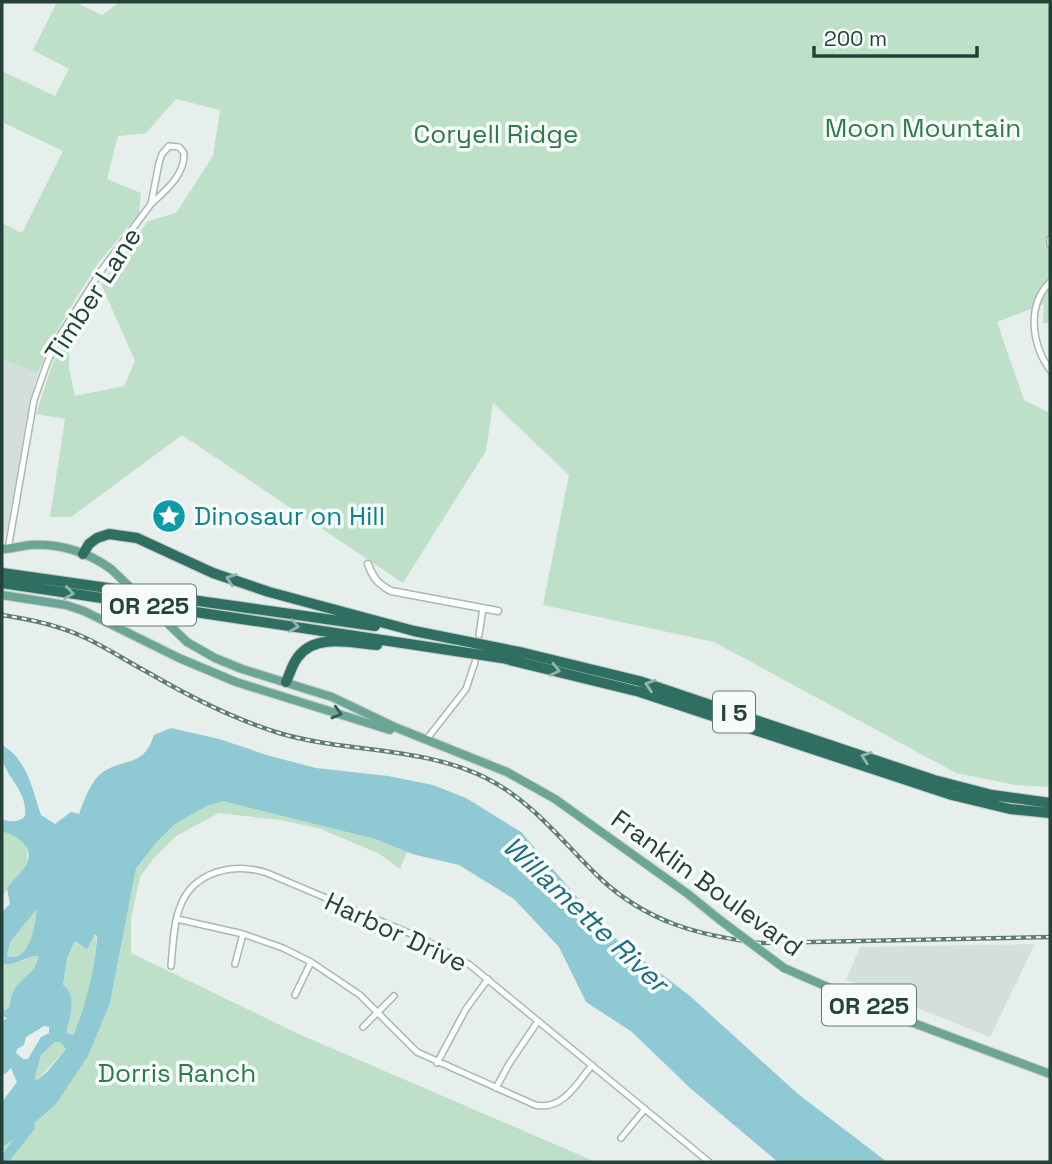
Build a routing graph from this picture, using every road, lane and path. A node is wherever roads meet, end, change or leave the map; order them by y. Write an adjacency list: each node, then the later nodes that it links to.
1 (150, 204): 1 (street, Timber Lane); 4 (street, Timber Lane)
2 (1050, 282): 3 (street)
3 (1050, 370)
4 (5, 549): 5 (main road, OR 225)
5 (83, 554): 12 (highway, one-way to 5); 16 (main road, OR 225, bridge)
6 (368, 564): 10 (street)
7 (2, 573): 12 (highway, I 5)
8 (2, 583): 14 (highway, I 5, one-way to 14)
9 (2, 595): 17 (main road, Franklin Boulevard)
10 (483, 608): 11 (street); 13 (street)
11 (498, 611)
12 (414, 631): 19 (highway, I 5, one-way to 12)
13 (479, 635)
14 (464, 652): 16 (highway); 20 (highway, I 5, one-way to 20)
15 (475, 662): 18 (street)
16 (286, 682): 17 (main road); 18 (main road, Franklin Boulevard / OR 225)
17 (272, 694): 18 (main road, Franklin Boulevard, one-way to 18)
18 (426, 740): 34 (main road, Franklin Boulevard / OR 225, bridge)
19 (1050, 803)
20 (1050, 813)
21 (177, 919): 22 (street); 25 (street, Harbor Drive); 26 (street, Harbor Drive)
22 (243, 934): 23 (street); 24 (street)
23 (311, 962): 27 (street); 29 (street)
24 (235, 964)
25 (171, 967)
26 (488, 979): 30 (street, Harbor Drive); 32 (street)
27 (295, 995)
28 (394, 996): 29 (street)
29 (377, 1013): 31 (street); 32 (street)
30 (538, 1021): 33 (street, Harbor Drive); 35 (street)
31 (363, 1027)
32 (437, 1063): 35 (street)
33 (592, 1065): 35 (street); 36 (street, Harbor Drive)
34 (1050, 1074)
35 (496, 1088)
36 (645, 1109): 37 (street); 38 (street, Harbor Drive)
37 (621, 1138)
38 (700, 1154): 39 (street); 40 (street, Harbor Drive)
39 (694, 1162)
40 (709, 1162)

